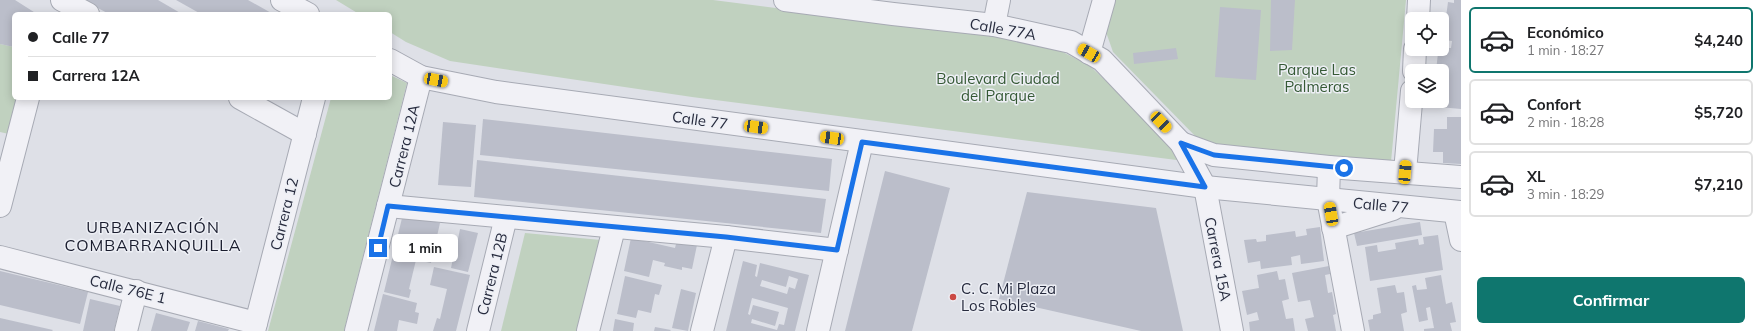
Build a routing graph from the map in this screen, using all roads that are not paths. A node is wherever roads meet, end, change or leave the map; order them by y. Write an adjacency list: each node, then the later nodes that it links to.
1 (54, 0): 9 (street)
2 (62, 0): 10 (street)
3 (282, 0): 11 (street)
4 (786, 0): 8 (street, Calle 77A)
5 (999, 0): 13 (street)
6 (1104, 0): 14 (street)
7 (1420, 0): 12 (street)
8 (895, 7): 13 (street, Calle 77A)
9 (51, 12)
10 (84, 12)
11 (304, 12)
12 (1419, 12)
13 (994, 25): 14 (street, Calle 77A)
14 (1089, 53): 23 (street, Calle 77A)
15 (392, 61): 16 (street, Calle 77)
16 (422, 77): 22 (street, Calle 77); 30 (street, Carrera 12A)
17 (27, 100): 29 (street)
18 (244, 100): 21 (street)
19 (314, 100): 21 (street, Carrera 12)
20 (1411, 108): 25 (street)
21 (305, 134): 41 (street, Carrera 12)
22 (862, 142): 27 (street, Calle 77); 38 (street)
23 (1181, 143): 24 (street); 27 (street)
24 (1329, 166): 25 (street); 28 (street)
25 (1405, 172): 26 (street)
26 (1461, 176)
27 (1205, 187): 28 (street, Calle 77); 48 (street, Carrera 15A)
28 (1328, 200): 31 (street, Calle 77); 35 (street)
29 (0, 206)
30 (388, 206): 33 (street); 43 (street, Carrera 12A)
31 (1402, 207): 32 (street, Calle 77); 35 (street)
32 (1458, 212): 37 (street)
33 (506, 217): 34 (street); 44 (street, Carrera 12B)
34 (614, 228): 36 (street); 45 (street)
35 (1333, 228): 49 (street)
36 (726, 237): 38 (street); 46 (street)
37 (1461, 240)
38 (837, 250): 47 (street)
39 (0, 258): 40 (street, Calle 76E 1)
40 (136, 291): 41 (street, Calle 76E 1); 42 (street)
41 (255, 327)
42 (126, 331)
43 (356, 331)
44 (478, 331)
45 (588, 331)
46 (702, 331)
47 (818, 331)
48 (1232, 331)
49 (1353, 331)

